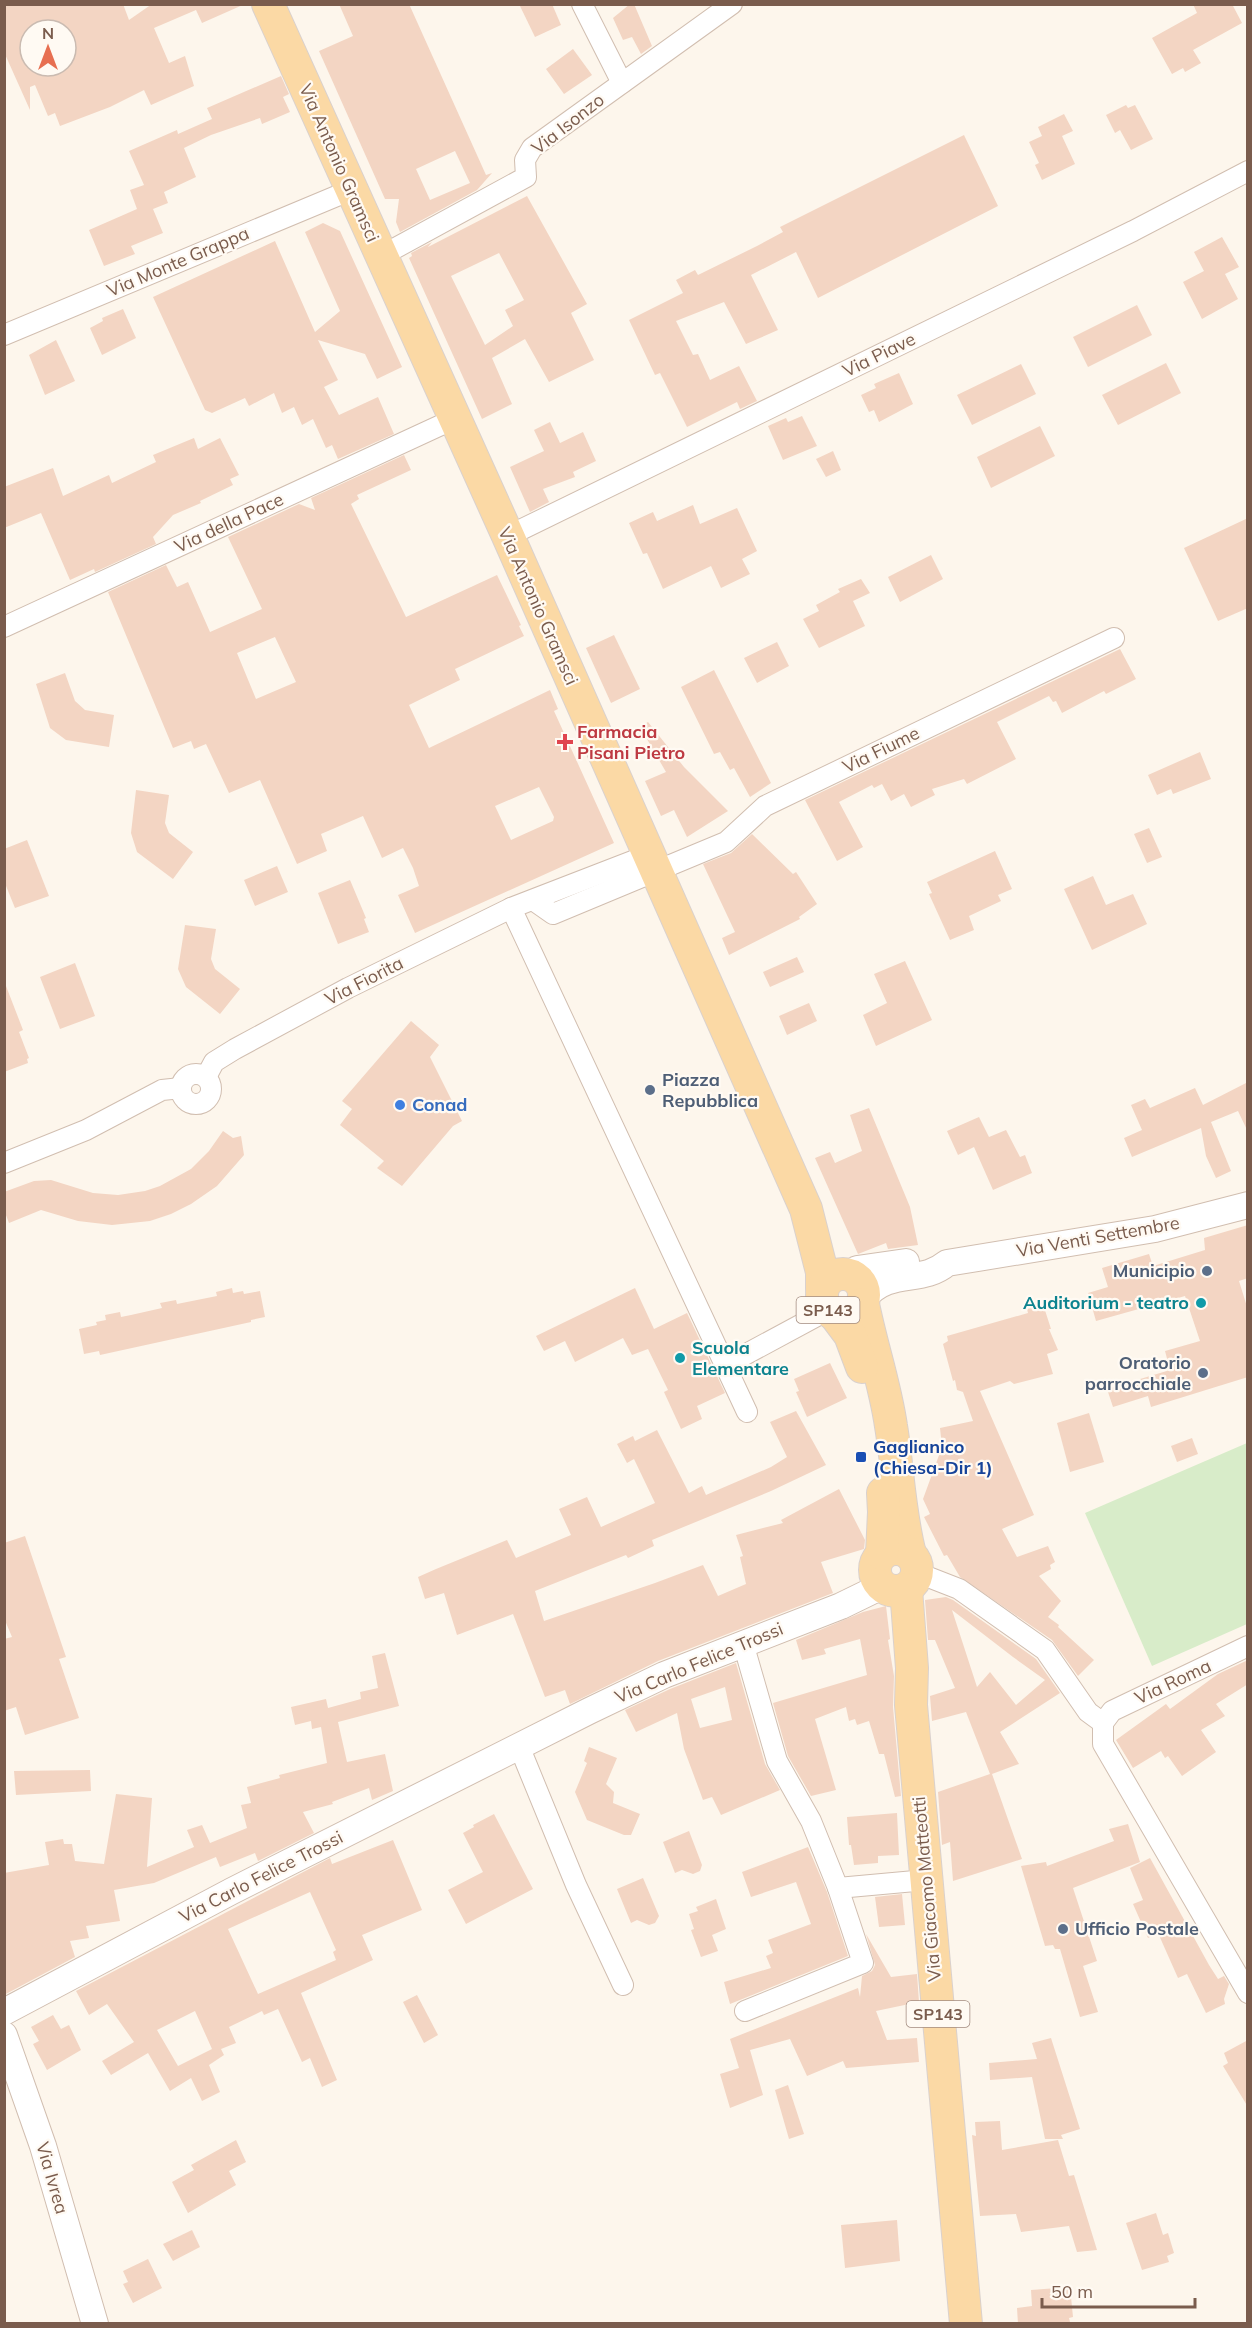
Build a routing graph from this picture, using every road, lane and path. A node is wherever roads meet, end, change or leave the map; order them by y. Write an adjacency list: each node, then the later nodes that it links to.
1 (268, 4): 6 (main road, Via Antonio Gramsci)
2 (582, 4): 4 (street)
3 (732, 4): 4 (street, Via Isonzo)
4 (622, 83): 7 (street, Via Isonzo)
5 (1248, 171): 10 (street, Via Piave)
6 (351, 190): 7 (main road, Via Antonio Gramsci); 8 (street, Via Monte Grappa)
7 (381, 256): 9 (main road, Via Antonio Gramsci)
8 (4, 335)
9 (454, 419): 10 (main road, Via Antonio Gramsci); 11 (street, Via della Pace)
10 (508, 536): 13 (main road, Via Antonio Gramsci)
11 (4, 627)
12 (1114, 638): 13 (street, Via Fiume)
13 (652, 864): 14 (street, Via Fiorita); 17 (main road, Via Antonio Gramsci / SP143)
14 (511, 908): 15 (street, Via Fiorita); 18 (street)
15 (4, 1163)
16 (1248, 1205): 17 (street, Via Venti Settembre)
17 (844, 1295): 18 (street); 20 (main road, Via Antonio Gramsci / SP143)
18 (724, 1366): 19 (street)
19 (747, 1412)
20 (898, 1574): 21 (street, Via Carlo Felice Trossi); 23 (street); 25 (main road, Via Giacomo Matteotti / SP143)
21 (743, 1643): 24 (street, Via Carlo Felice Trossi); 26 (street)
22 (1248, 1647): 23 (street, Via Roma)
23 (1103, 1724): 28 (street)
24 (519, 1746): 27 (street); 30 (street, Via Carlo Felice Trossi)
25 (926, 1880): 26 (street); 33 (main road, Via Giacomo Matteotti / SP143)
26 (838, 1888): 29 (street)
27 (622, 1985)
28 (1248, 1993)
29 (745, 2011)
30 (4, 2012)
31 (4, 2035): 32 (street, Via Ivrea)
32 (95, 2324)
33 (966, 2324)

